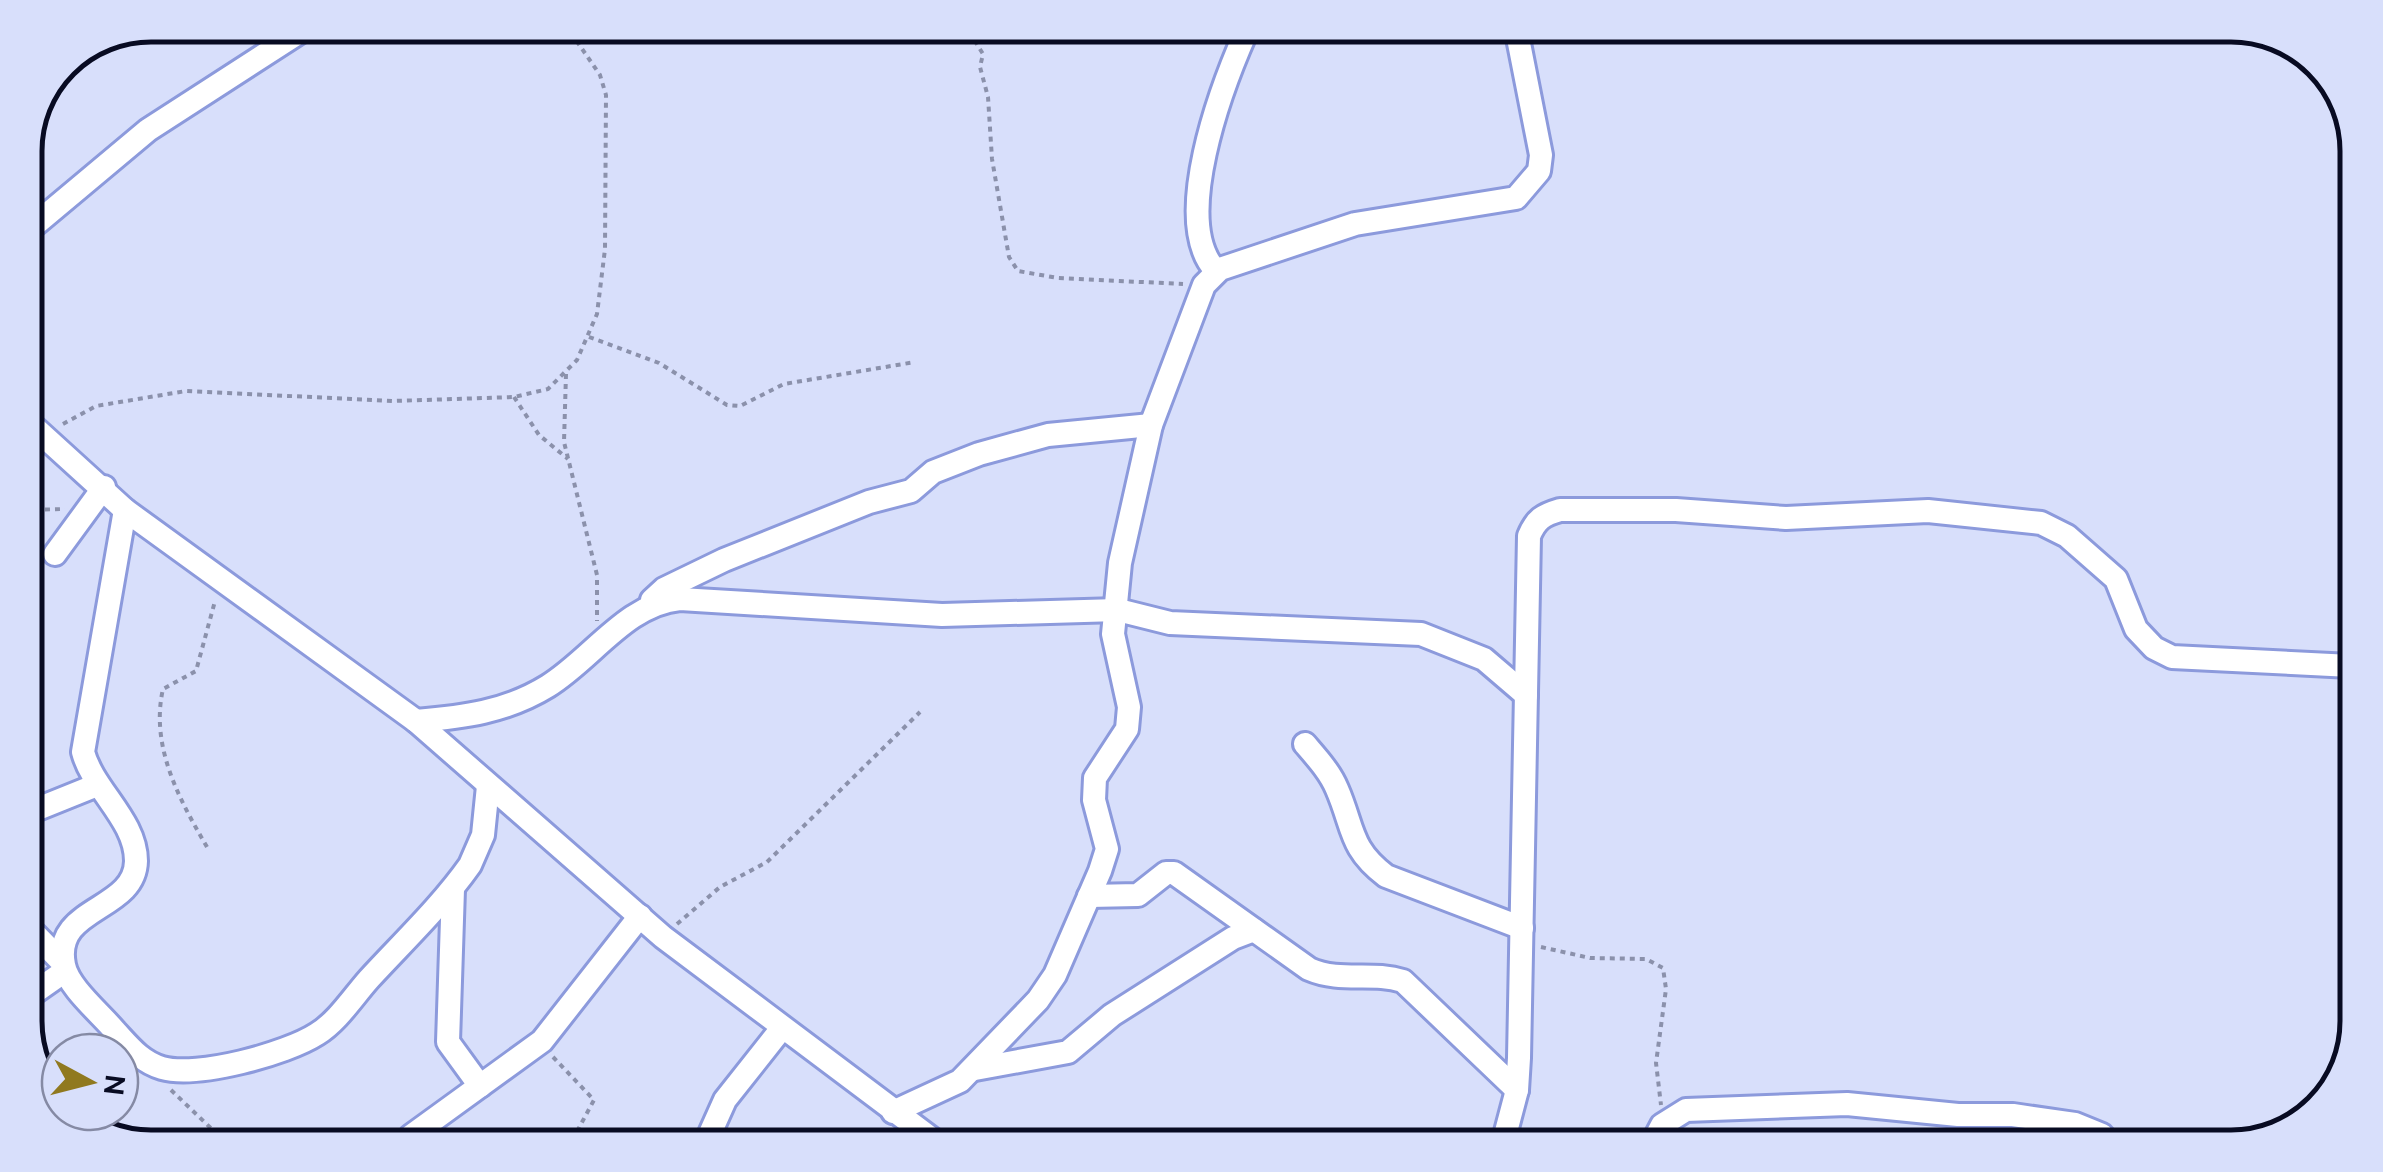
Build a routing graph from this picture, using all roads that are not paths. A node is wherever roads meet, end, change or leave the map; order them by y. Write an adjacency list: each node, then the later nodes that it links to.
1 (284, 43): 4 (street)
2 (1241, 43): 5 (street)
3 (1519, 43): 5 (street)
4 (43, 218)
5 (1209, 279): 6 (street)
6 (1151, 425): 11 (street); 12 (street)
7 (43, 432): 8 (street)
8 (97, 496): 9 (street); 10 (street)
9 (125, 510): 15 (street); 17 (street)
10 (55, 554)
11 (647, 607): 12 (street); 15 (street)
12 (1118, 610): 14 (street); 21 (street)
13 (2340, 666): 14 (street)
14 (1526, 695): 23 (street)
15 (416, 721): 18 (street)
16 (1305, 744): 23 (street)
17 (97, 785): 19 (street); 26 (street)
18 (488, 786): 20 (street); 22 (street)
19 (43, 807)
20 (453, 889): 26 (street); 30 (street)
21 (1089, 896): 24 (street); 29 (street)
22 (640, 916): 28 (street); 30 (street)
23 (1522, 928): 31 (street)
24 (1254, 930): 29 (street); 31 (street)
25 (43, 944): 26 (street)
26 (64, 967): 27 (street)
27 (43, 984)
28 (782, 1028): 32 (street); 34 (street)
29 (974, 1069): 32 (street)
30 (480, 1086): 33 (street)
31 (1517, 1090): 36 (street)
32 (894, 1112): 35 (street)
33 (419, 1130)
34 (712, 1130)
35 (919, 1130)
36 (1506, 1130)
37 (1662, 1130): 38 (street)
38 (2091, 1130)

